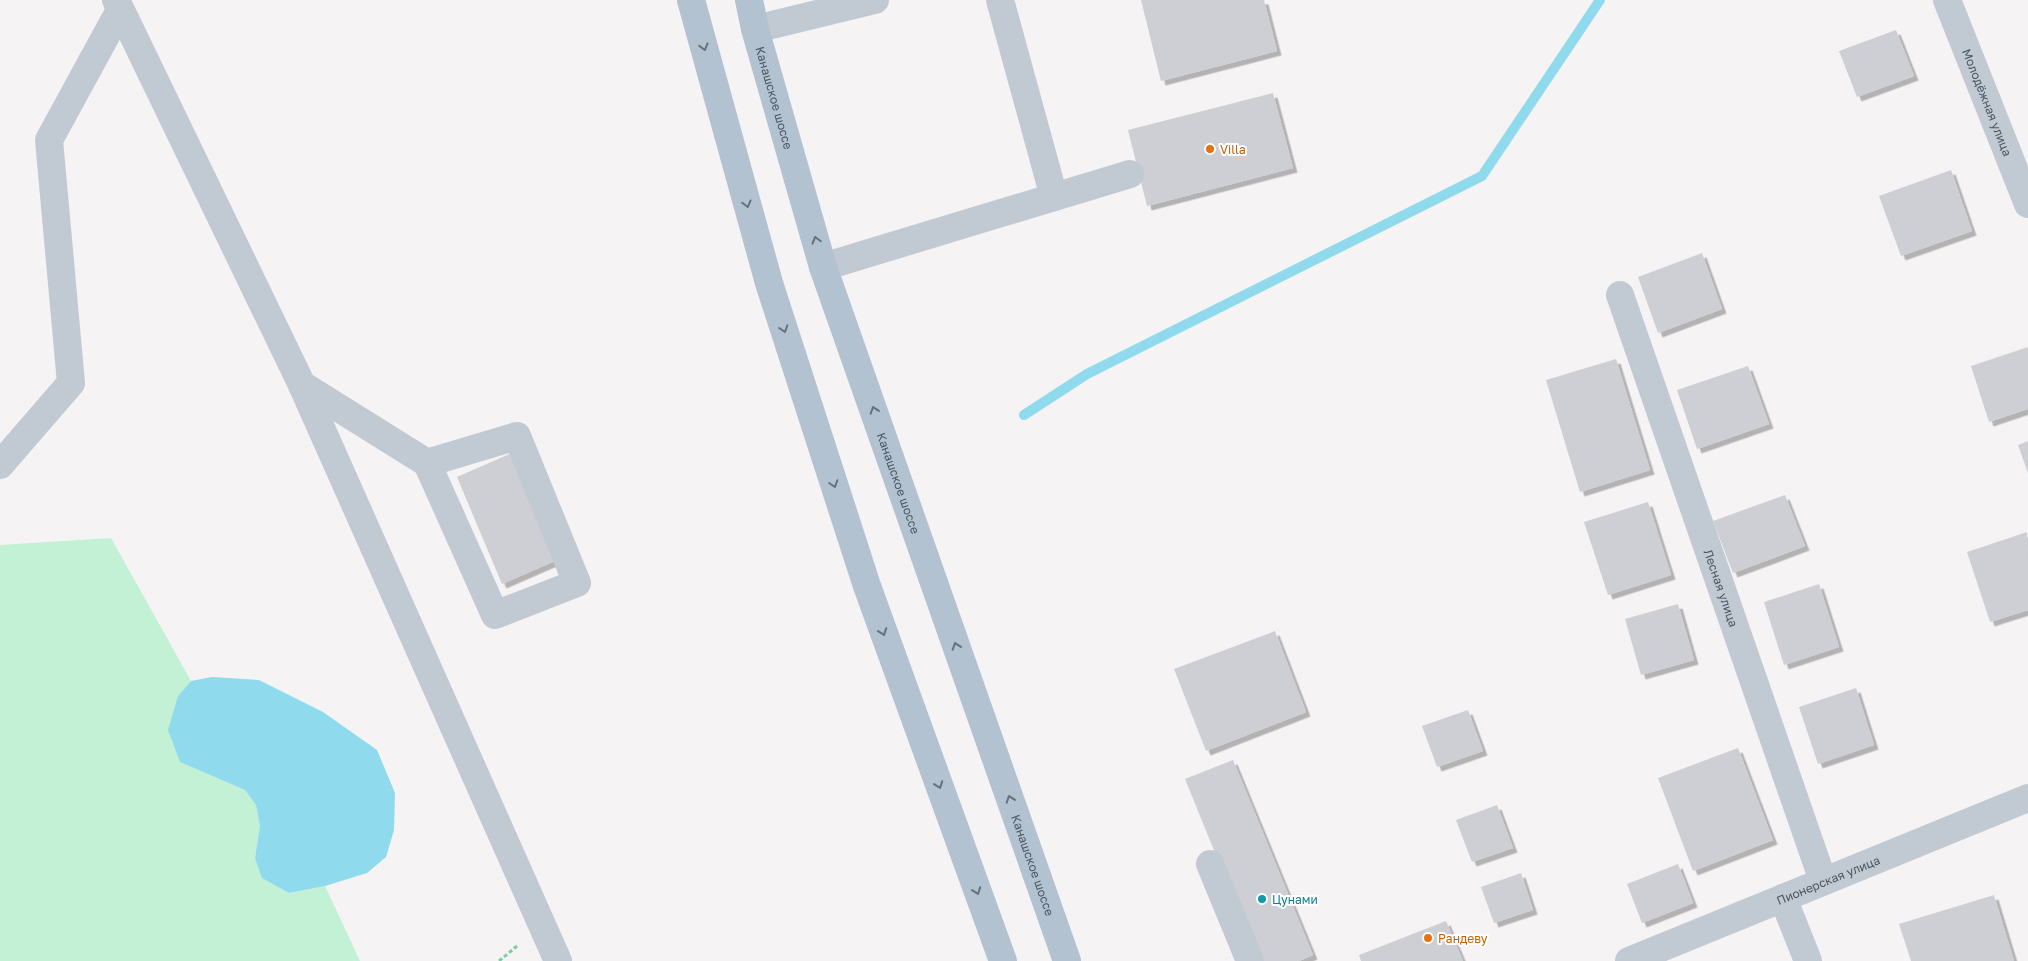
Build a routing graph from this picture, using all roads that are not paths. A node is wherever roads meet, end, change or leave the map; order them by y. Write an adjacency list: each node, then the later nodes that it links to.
1 (691, 0): 21 (main road, one-way to 21)
2 (749, 0): 7 (main road, Канашское шоссе)
3 (875, 0): 7 (street)
4 (1000, 0): 9 (street)
5 (1947, 0): 10 (street, Молодёжная улица)
6 (118, 5): 13 (street); 15 (street)
7 (755, 29): 11 (main road, Канашское шоссе, one-way to 7)
8 (1130, 174): 9 (street)
9 (1054, 197): 11 (street)
10 (2028, 204)
11 (823, 267): 22 (main road, Канашское шоссе, one-way to 11)
12 (1620, 295): 18 (street, Лесная улица)
13 (302, 384): 14 (street); 20 (street)
14 (427, 464): 14 (street)
15 (0, 466)
16 (2028, 798): 18 (street, Пионерская улица)
17 (1210, 864): 23 (street)
18 (1823, 881): 19 (street, Пионерская улица)
19 (1783, 898): 24 (street, Пионерская улица); 25 (street)
20 (558, 961)
21 (1003, 961)
22 (1067, 961)
23 (1250, 961)
24 (1628, 961)
25 (1808, 961)

